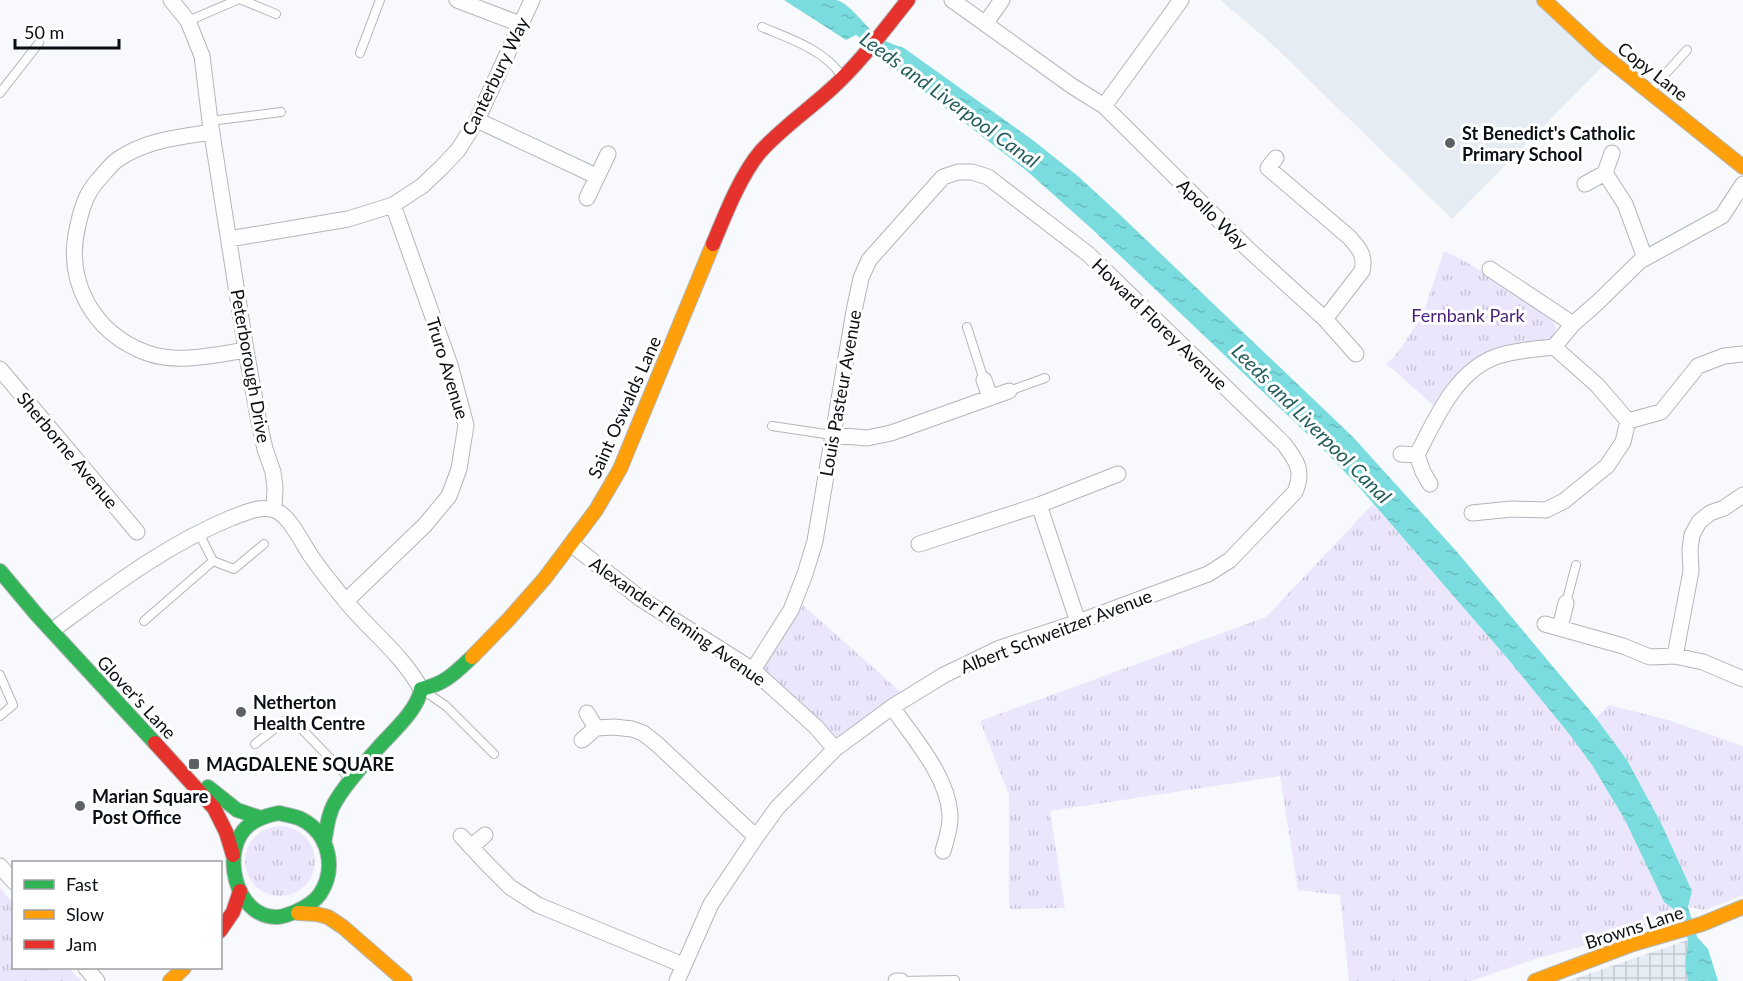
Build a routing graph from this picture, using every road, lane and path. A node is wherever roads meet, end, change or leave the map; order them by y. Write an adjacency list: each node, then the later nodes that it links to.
1 (171, 0): 13 (street, Peterborough Drive)
2 (237, 0): 13 (lane)
3 (242, 0): 12 (lane)
4 (380, 0): 19 (lane)
5 (457, 0): 14 (street)
6 (532, 0): 14 (street, Canterbury Way)
7 (908, 0): 20 (street, Saint Oswalds Lane)
8 (952, 0): 15 (street, Apollo Way)
9 (1002, 0): 15 (street)
10 (1181, 0): 23 (street)
11 (1544, 0): 21 (street, Copy Lane)
12 (276, 14)
13 (188, 21): 26 (street, Peterborough Drive)
14 (520, 24): 25 (street, Canterbury Way)
15 (985, 24): 23 (street, Apollo Way)
16 (762, 27): 20 (lane)
17 (39, 43): 22 (lane)
18 (1687, 50): 21 (lane)
19 (360, 53)
20 (843, 77): 68 (street, Saint Oswalds Lane)
21 (1650, 91): 30 (street, Copy Lane)
22 (0, 93)
23 (1104, 106): 41 (street, Apollo Way)
24 (281, 112): 26 (lane)
25 (477, 120): 32 (street); 37 (street, Canterbury Way)
26 (211, 126): 38 (street, Peterborough Drive); 45 (street)
27 (1612, 153): 31 (street)
28 (608, 154): 32 (street)
29 (1276, 158): 41 (street)
30 (1743, 167)
31 (1605, 173): 34 (street); 39 (street)
32 (596, 176): 36 (street)
33 (988, 177): 55 (street, Louis Pasteur Avenue); 60 (street, Howard Florey Avenue)
34 (1586, 184)
35 (1743, 184): 39 (street)
36 (587, 198)
37 (393, 205): 38 (street, Canterbury Way); 74 (street, Truro Avenue)
38 (229, 239): 45 (street, Peterborough Drive)
39 (1645, 258): 42 (street)
40 (1490, 269): 42 (street)
41 (1325, 319): 46 (street, Apollo Way)
42 (1573, 324): 44 (street)
43 (967, 327): 50 (lane)
44 (1554, 347): 53 (street); 57 (street)
45 (246, 350): 63 (street, Peterborough Drive)
46 (1356, 354)
47 (1743, 354): 53 (street)
48 (0, 369): 65 (street, Sherborne Avenue)
49 (1045, 378): 51 (lane)
50 (984, 380): 52 (street)
51 (1009, 391): 52 (street)
52 (990, 397): 55 (street)
53 (1628, 421): 64 (street)
54 (772, 426): 55 (lane)
55 (832, 435): 80 (street, Louis Pasteur Avenue)
56 (1401, 454): 57 (street)
57 (1417, 454): 59 (street)
58 (1118, 474): 62 (street)
59 (1430, 484)
60 (1295, 492): 77 (street, Albert Schweitzer Avenue)
61 (1743, 495): 79 (street)
62 (1039, 506): 69 (street); 77 (street)
63 (274, 510): 66 (street); 74 (street)
64 (1472, 513)
65 (137, 532)
66 (199, 533): 71 (lane); 78 (street)
67 (264, 544): 71 (lane)
68 (571, 544): 80 (street, Alexander Fleming Avenue); 83 (street, Saint Oswalds Lane)
69 (919, 544)
70 (0, 558): 78 (street, Glover's Lane)
71 (213, 561): 76 (lane)
72 (1576, 565): 75 (lane)
73 (0, 571): 100 (street, Glover's Lane)
74 (346, 602): 83 (street)
75 (1566, 603): 79 (street)
76 (144, 621)
77 (1078, 622): 84 (street, Albert Schweitzer Avenue)
78 (58, 626): 95 (street, Glover's Lane)
79 (1675, 656): 82 (street)
80 (753, 670): 90 (street, Alexander Fleming Avenue)
81 (0, 675): 86 (lane)
82 (1743, 679)
83 (420, 689): 91 (lane); 92 (street)
84 (892, 707): 90 (street, Albert Schweitzer Avenue); 99 (street)
85 (587, 713): 87 (street)
86 (0, 716)
87 (596, 728): 88 (street); 97 (street)
88 (582, 740)
89 (255, 744): 92 (lane)
90 (835, 749): 97 (street, Albert Schweitzer Avenue)
91 (494, 754)
92 (351, 781): 93 (street)
93 (337, 798): 94 (street); 98 (street)
94 (296, 815): 95 (street); 98 (street)
95 (258, 817): 100 (street)
96 (485, 835): 110 (street)
97 (756, 837): 110 (street, Albert Schweitzer Avenue)
98 (324, 843): 103 (street)
99 (942, 851)
100 (233, 855): 104 (street)
101 (0, 866): 102 (street)
102 (12, 880)
103 (328, 880): 106 (street); 109 (street)
104 (240, 891): 107 (street); 108 (street)
105 (1743, 907): 120 (street, Browns Lane)
106 (298, 913): 107 (street); 109 (street)
107 (269, 916): 108 (street)
108 (225, 926)
109 (344, 927): 116 (street)
110 (683, 965): 117 (street, Albert Schweitzer Avenue)
111 (87, 969): 114 (street)
112 (183, 969): 115 (street)
113 (955, 980): 119 (lane)
114 (98, 981)
115 (170, 981)
116 (405, 981)
117 (676, 981)
118 (896, 981): 119 (street)
119 (901, 981)
120 (1535, 981)

